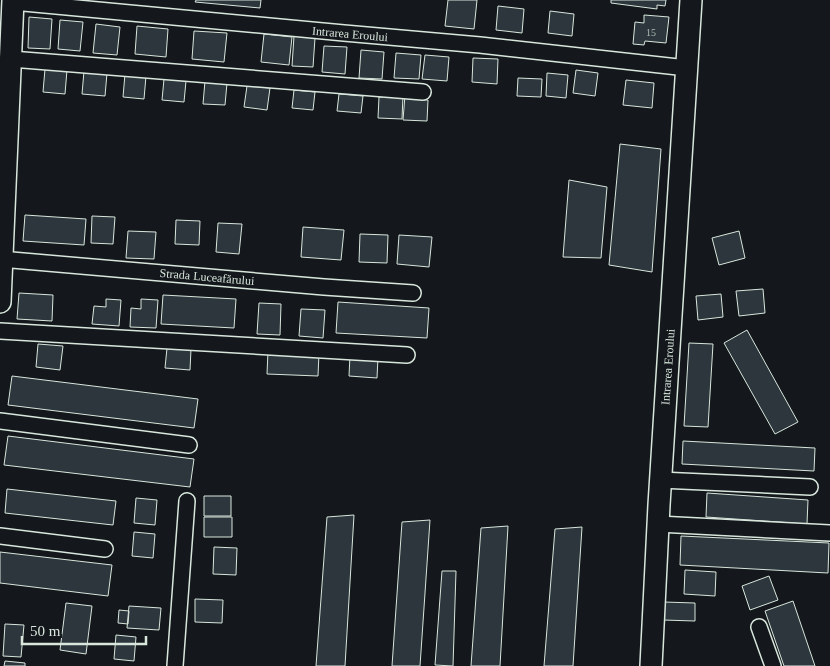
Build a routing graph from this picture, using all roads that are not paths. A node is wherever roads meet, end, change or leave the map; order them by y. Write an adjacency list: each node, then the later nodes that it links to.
1 (691, 0): 4 (street, Intrarea Eroului)
2 (13, 1): 3 (street); 4 (street, Intrarea Eroului)
3 (8, 44): 5 (street); 6 (street)
4 (687, 68): 14 (street, Intrarea Eroului)
5 (423, 92)
6 (4, 106): 7 (street)
7 (1, 260): 8 (street, Strada Luceafărului); 9 (street)
8 (413, 292)
9 (0, 302)
10 (0, 331): 11 (street)
11 (407, 355)
12 (0, 422): 13 (street)
13 (188, 445)
14 (660, 480): 15 (street); 17 (street, Intrarea Eroului)
15 (810, 488)
16 (187, 502): 22 (street)
17 (658, 524): 18 (street); 23 (street, Intrarea Eroului)
18 (830, 533)
19 (0, 536): 20 (street)
20 (105, 549)
21 (759, 627): 24 (street)
22 (175, 666)
23 (651, 666)
24 (773, 666)

